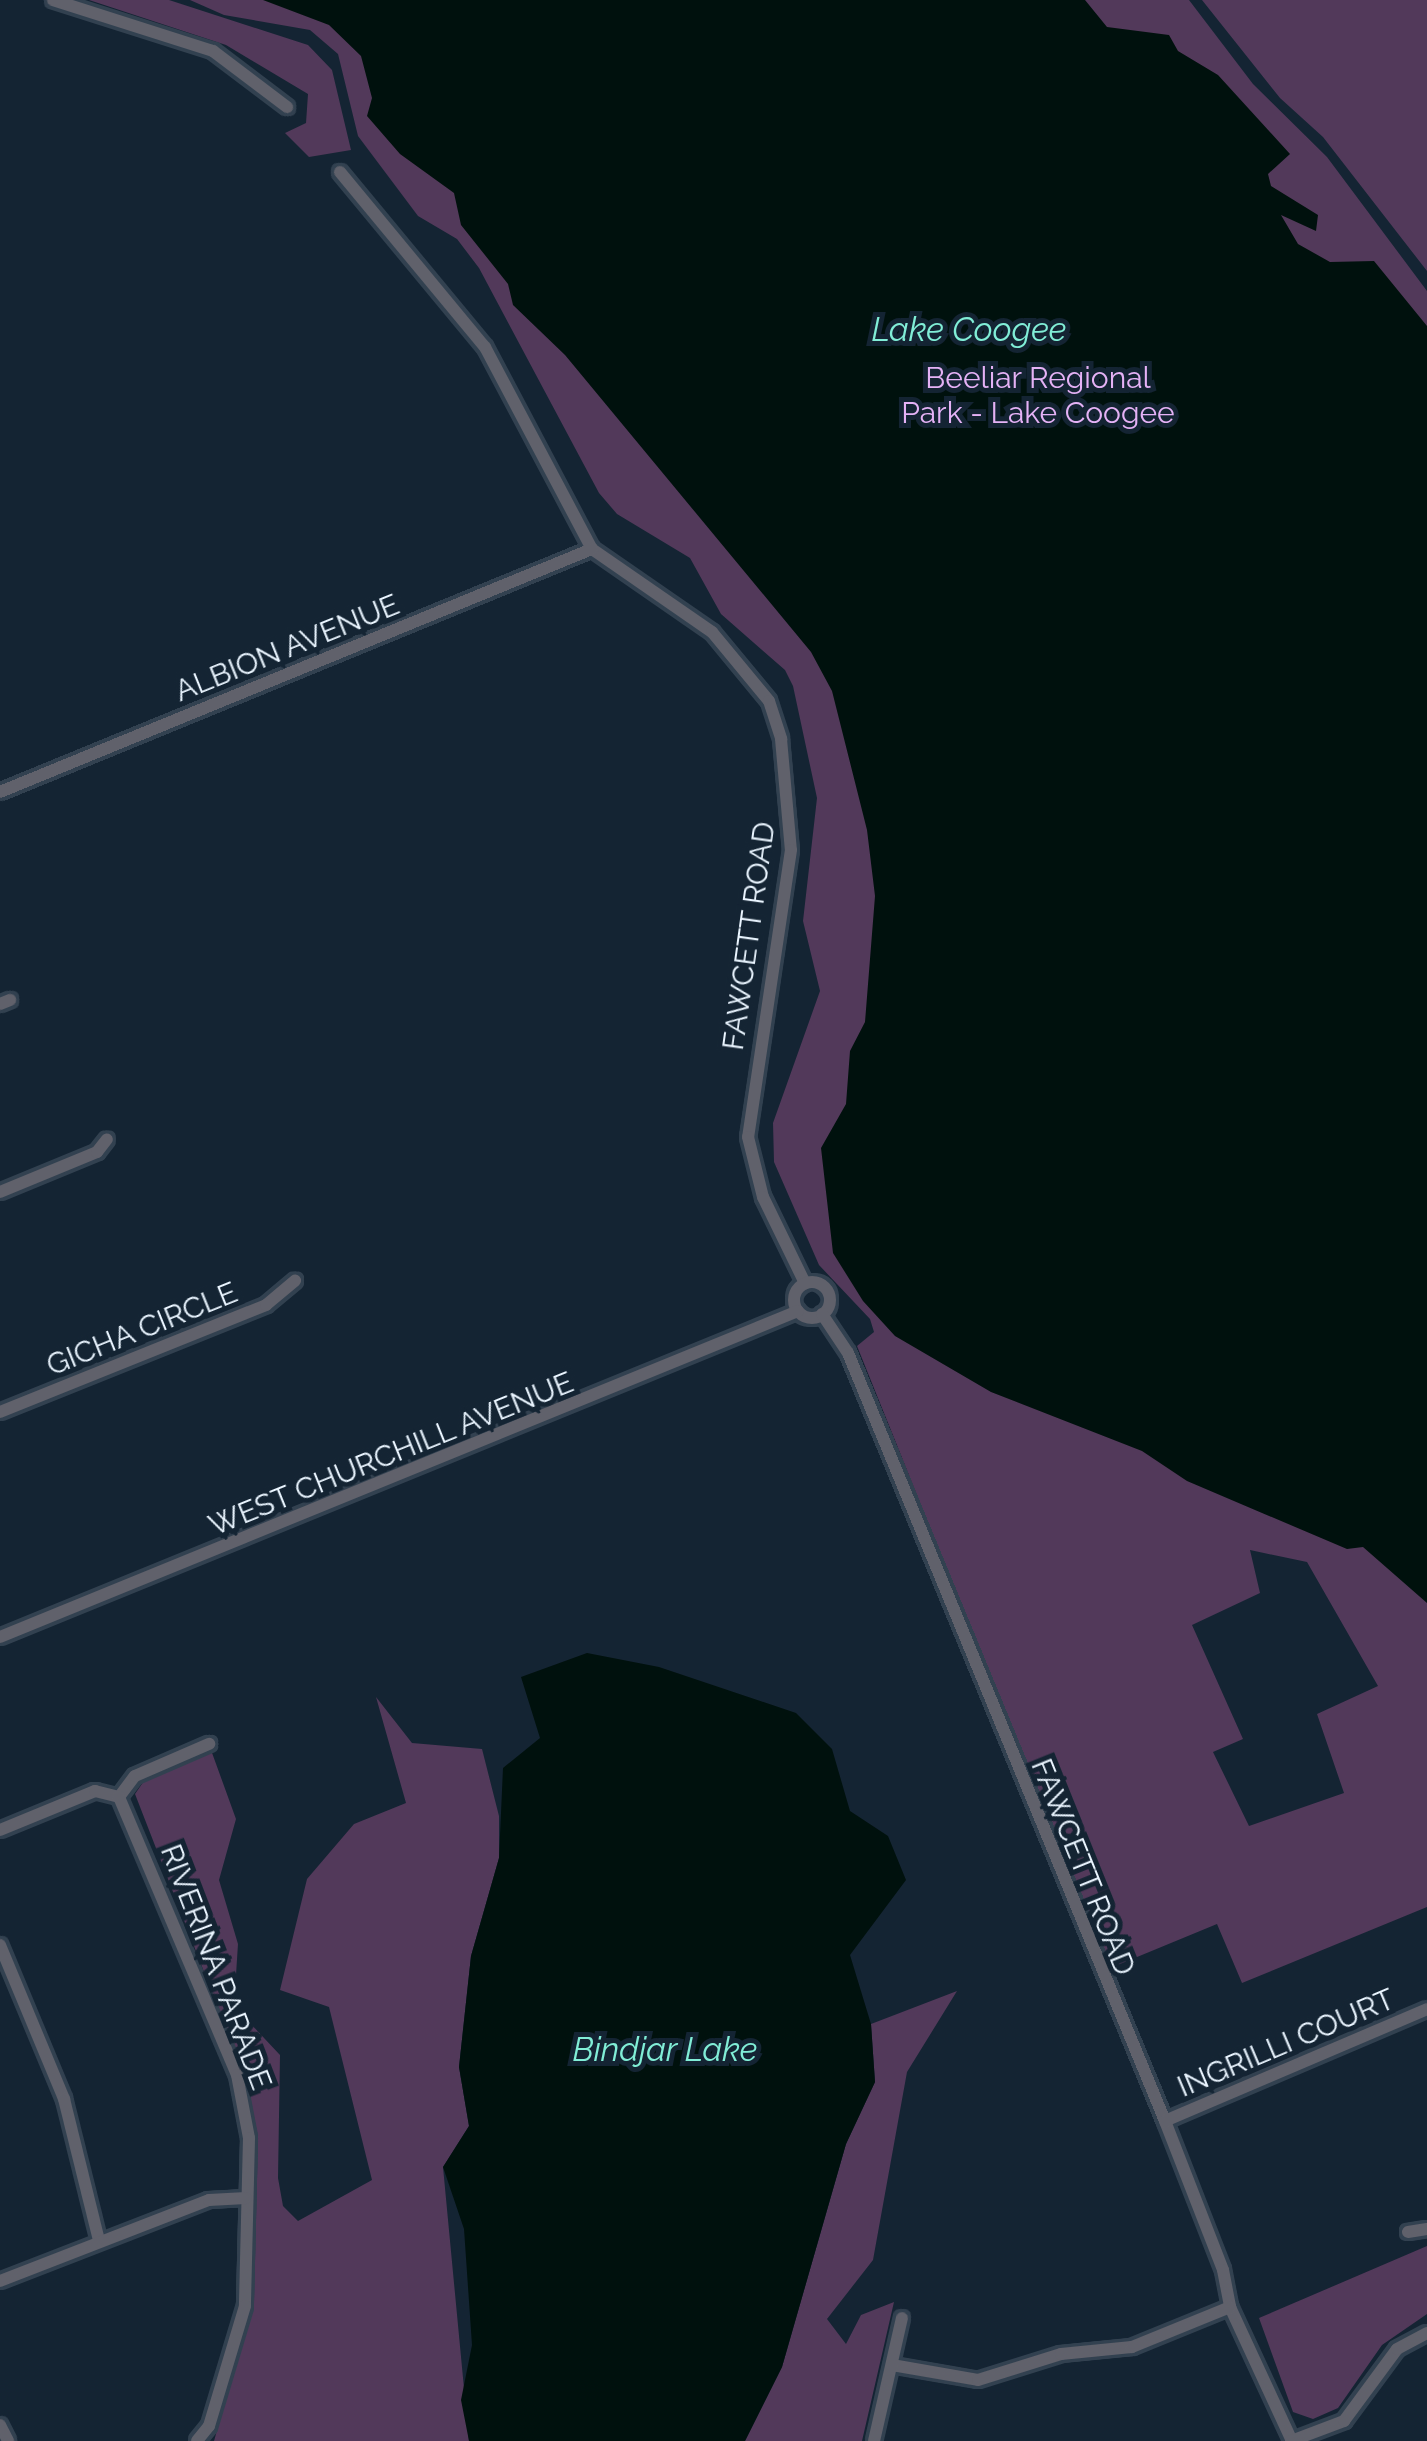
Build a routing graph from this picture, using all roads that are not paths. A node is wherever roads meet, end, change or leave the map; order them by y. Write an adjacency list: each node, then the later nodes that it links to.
1 (53, 0): 2 (street)
2 (287, 107)
3 (340, 172): 4 (street, FAWCETT ROAD)
4 (592, 549): 5 (street, ALBION AVENUE); 9 (street, FAWCETT ROAD)
5 (0, 791)
6 (107, 1138): 7 (street)
7 (0, 1192)
8 (296, 1281): 12 (street, GICHA CIRCLE)
9 (805, 1283): 10 (street); 11 (street, FAWCETT ROAD)
10 (798, 1311): 11 (street); 13 (street, WEST CHURCHILL AVENUE)
11 (822, 1314): 19 (street, FAWCETT ROAD)
12 (0, 1412)
13 (0, 1637)
14 (209, 1744): 15 (street)
15 (119, 1797): 16 (street); 20 (street, RIVERINA PARADE)
16 (0, 1830)
17 (0, 1945): 23 (street)
18 (1427, 2009): 19 (street, INGRILLI COURT)
19 (1165, 2121): 25 (street, FAWCETT ROAD)
20 (246, 2198): 23 (street); 31 (street, RIVERINA PARADE)
21 (1427, 2229): 22 (street)
22 (1408, 2232)
23 (99, 2240): 24 (street)
24 (0, 2281)
25 (1230, 2307): 28 (street); 33 (street, FAWCETT ROAD)
26 (902, 2318): 28 (street)
27 (1427, 2333): 33 (street)
28 (892, 2365): 32 (street)
29 (0, 2425): 30 (street)
30 (8, 2441)
31 (197, 2441)
32 (874, 2441)
33 (1291, 2441)

